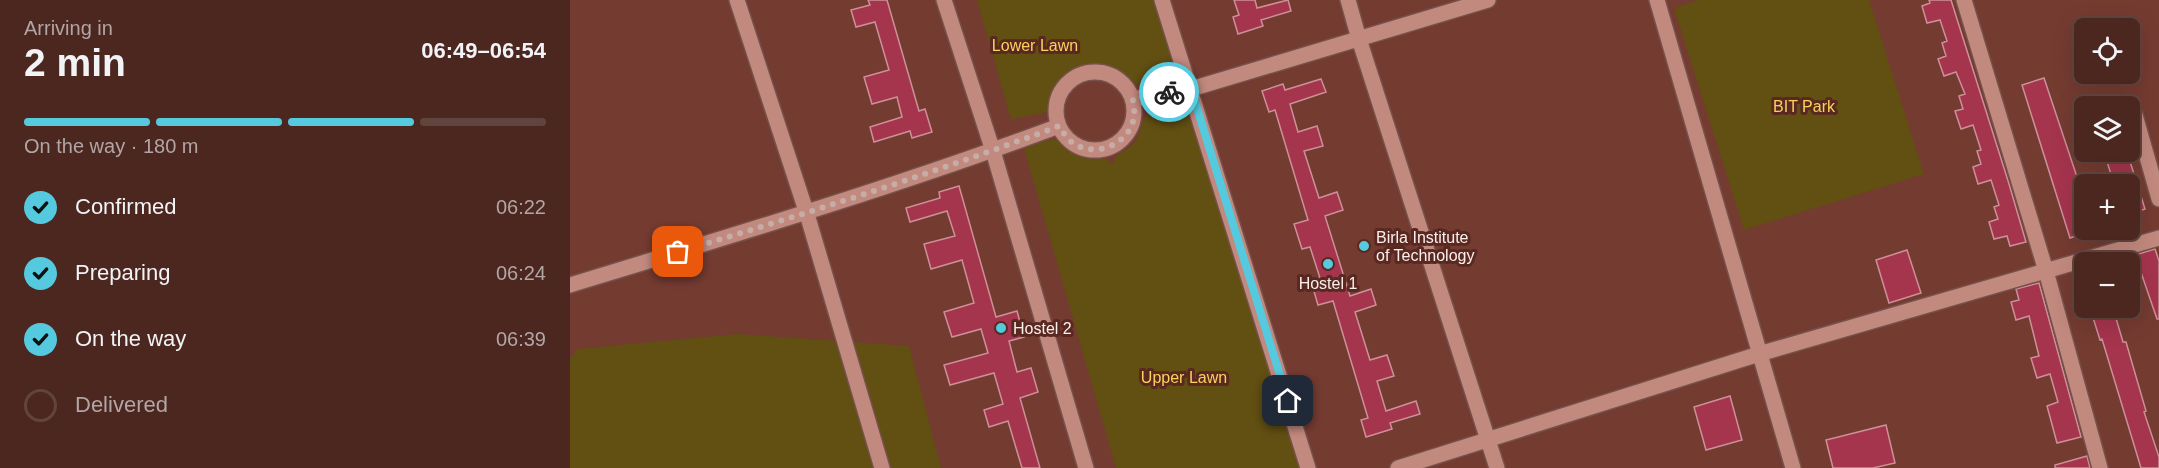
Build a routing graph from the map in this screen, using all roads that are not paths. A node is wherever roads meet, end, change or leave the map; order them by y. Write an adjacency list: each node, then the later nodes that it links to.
1 (737, 0): 15 (street)
2 (944, 0): 13 (street)
3 (1162, 0): 9 (street)
4 (1348, 0): 8 (street)
5 (1488, 0): 8 (street)
6 (1657, 0): 19 (street)
7 (1964, 0): 17 (street)
8 (1359, 39): 9 (street); 20 (street)
9 (1191, 89): 10 (street); 23 (street)
10 (1133, 99): 11 (street); 11 (street)
11 (1059, 126): 13 (street)
12 (2140, 132): 14 (street)
13 (993, 151): 15 (street); 22 (street)
14 (2159, 199)
15 (807, 214): 18 (street); 21 (street)
16 (2159, 238): 17 (street)
17 (2046, 271): 19 (street); 27 (street)
18 (570, 285)
19 (1759, 354): 20 (street); 26 (street)
20 (1488, 441): 24 (street); 25 (street)
21 (882, 468)
22 (1086, 468)
23 (1308, 468)
24 (1398, 468)
25 (1497, 468)
26 (1793, 468)
27 (2100, 468)

